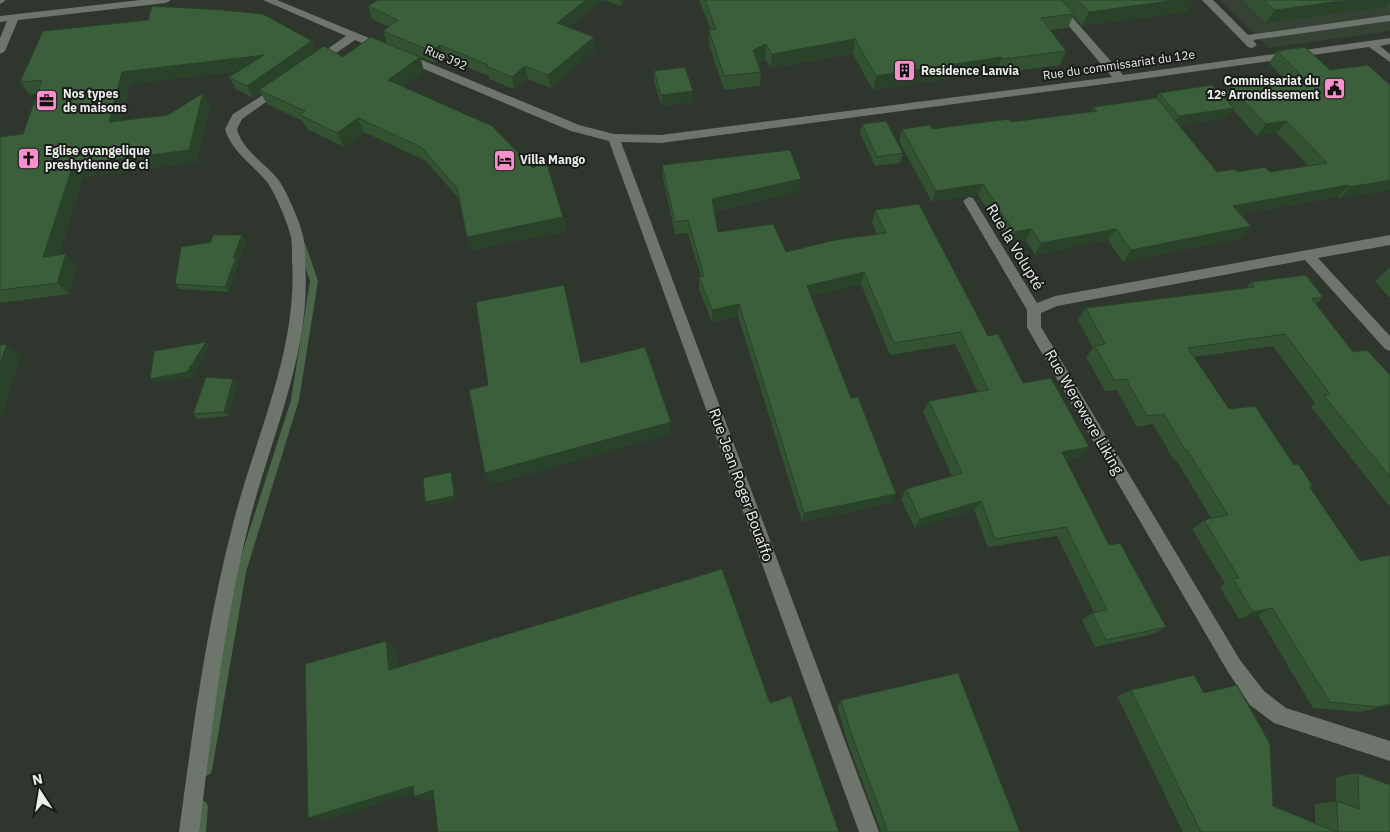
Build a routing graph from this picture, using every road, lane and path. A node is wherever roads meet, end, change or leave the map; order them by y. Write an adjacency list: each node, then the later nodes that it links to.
1 (166, 0): 5 (street)
2 (268, 0): 8 (street, Rue J92)
3 (1052, 0): 17 (street)
4 (1207, 0): 9 (street)
5 (14, 18): 7 (street); 12 (street)
6 (1390, 18): 9 (street)
7 (0, 19)
8 (355, 35): 15 (street); 18 (street, Rue J92)
9 (1246, 38): 13 (street)
10 (1390, 41): 11 (street, Rue du commissariat du 12e)
11 (1372, 44): 13 (street, Rue du commissariat du 12e); 14 (street)
12 (0, 51)
13 (1266, 58): 17 (street, Rue du commissariat du 12e)
14 (1390, 59)
15 (308, 68)
16 (292, 79): 25 (street)
17 (1120, 79): 18 (street, Rue du commissariat du 12e)
18 (614, 138): 26 (street, Rue Jean Roger Bouaffo)
19 (969, 201): 22 (street, Rue la Volupté)
20 (1390, 240): 21 (street)
21 (1309, 256): 22 (street); 23 (street)
22 (1034, 310): 24 (street, Rue Werewere Liking)
23 (1390, 345)
24 (1390, 751)
25 (188, 832)
26 (869, 832)

